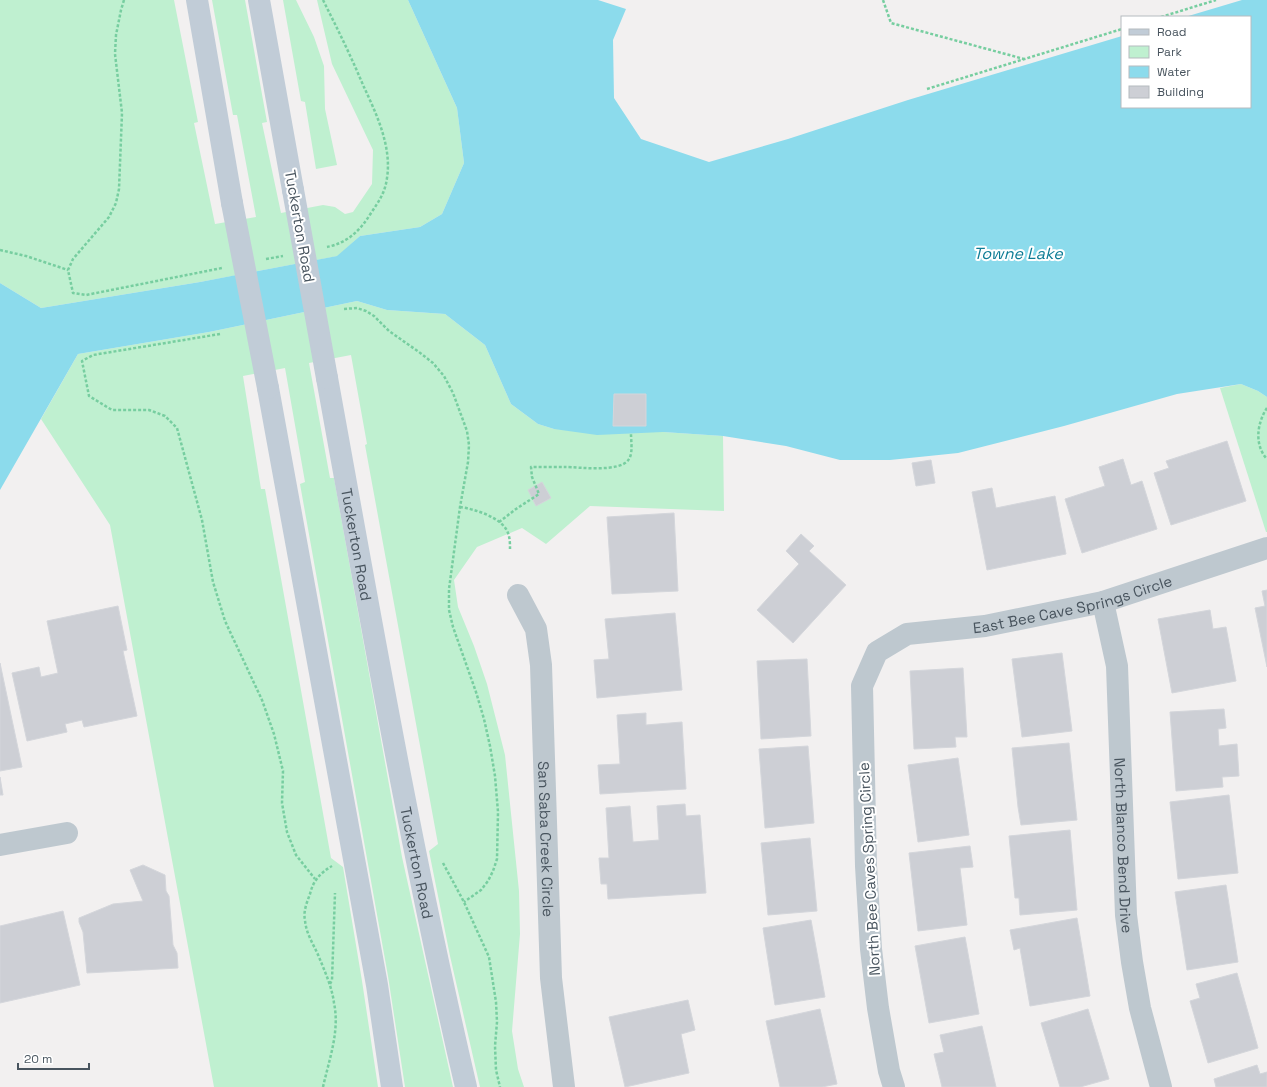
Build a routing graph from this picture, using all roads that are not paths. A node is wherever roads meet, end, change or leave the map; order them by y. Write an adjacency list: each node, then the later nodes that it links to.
1 (197, 0): 9 (main road, bridge)
2 (259, 0): 10 (main road, Tuckerton Road, bridge)
3 (1267, 548): 5 (street, East Bee Cave Springs Circle)
4 (518, 595): 11 (street, San Saba Creek Circle)
5 (1103, 602): 6 (street, East Bee Cave Springs Circle); 13 (street, North Blanco Bend Drive)
6 (877, 652): 12 (street, North Bee Caves Spring Circle)
7 (67, 832): 8 (street)
8 (0, 845)
9 (392, 1087)
10 (466, 1087)
11 (564, 1087)
12 (894, 1087)
13 (1161, 1087)

